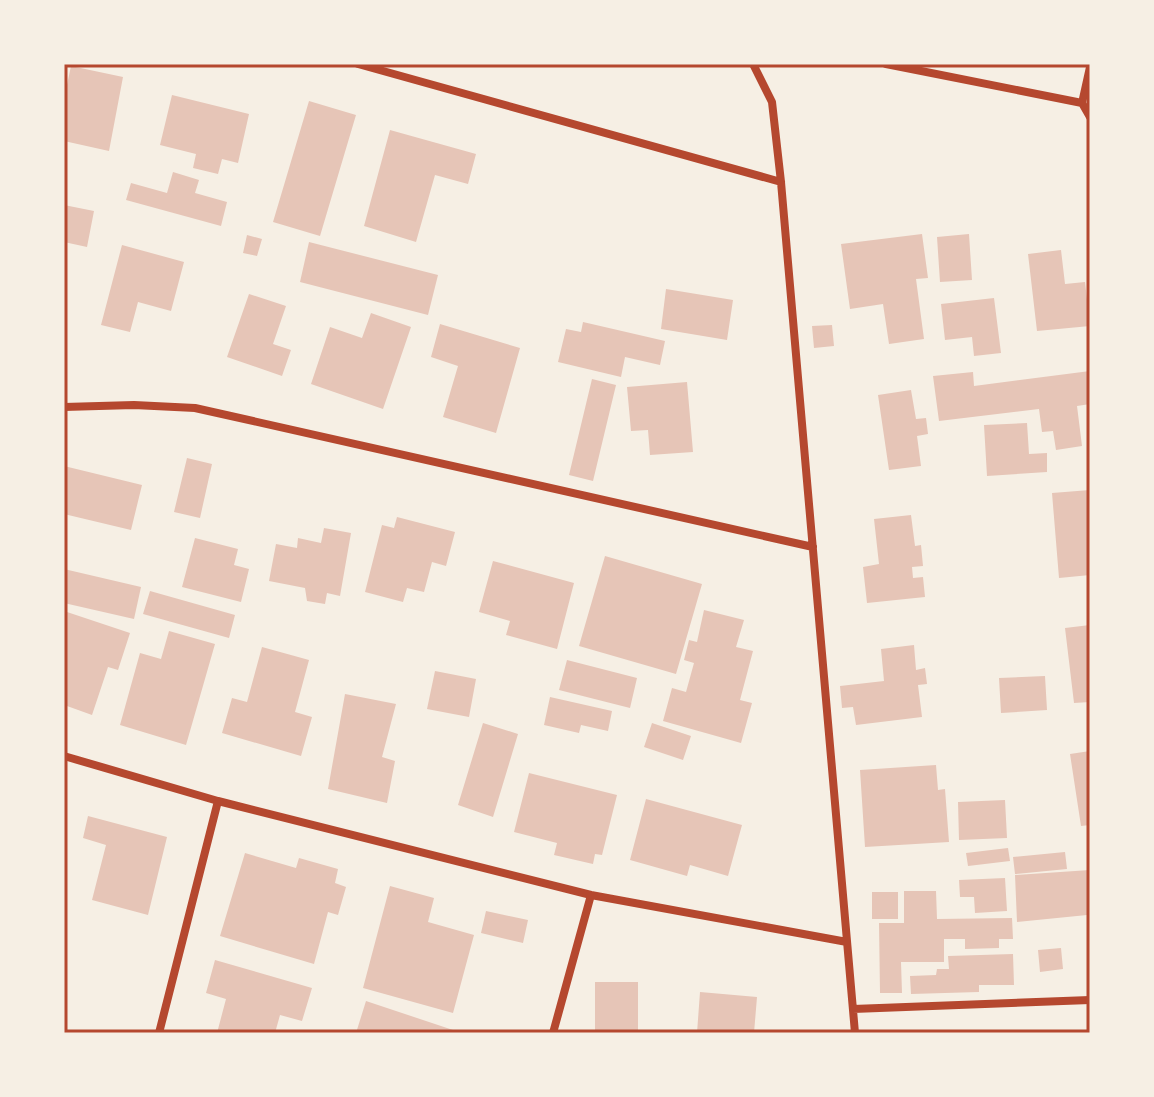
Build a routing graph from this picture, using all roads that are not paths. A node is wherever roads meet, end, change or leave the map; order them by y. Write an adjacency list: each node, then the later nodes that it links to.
1 (358, 64): 7 (street)
2 (753, 64): 7 (street)
3 (886, 64): 5 (street)
4 (1090, 67): 5 (street)
5 (1082, 103): 6 (street)
6 (1090, 117)
7 (781, 182): 9 (street)
8 (64, 407): 9 (street)
9 (813, 547): 13 (street)
10 (64, 756): 11 (street)
11 (218, 801): 12 (street); 16 (street)
12 (591, 895): 13 (street); 17 (street)
13 (847, 942): 15 (street)
14 (1090, 1000): 15 (street)
15 (853, 1009): 18 (street)
16 (159, 1033)
17 (553, 1033)
18 (855, 1033)

